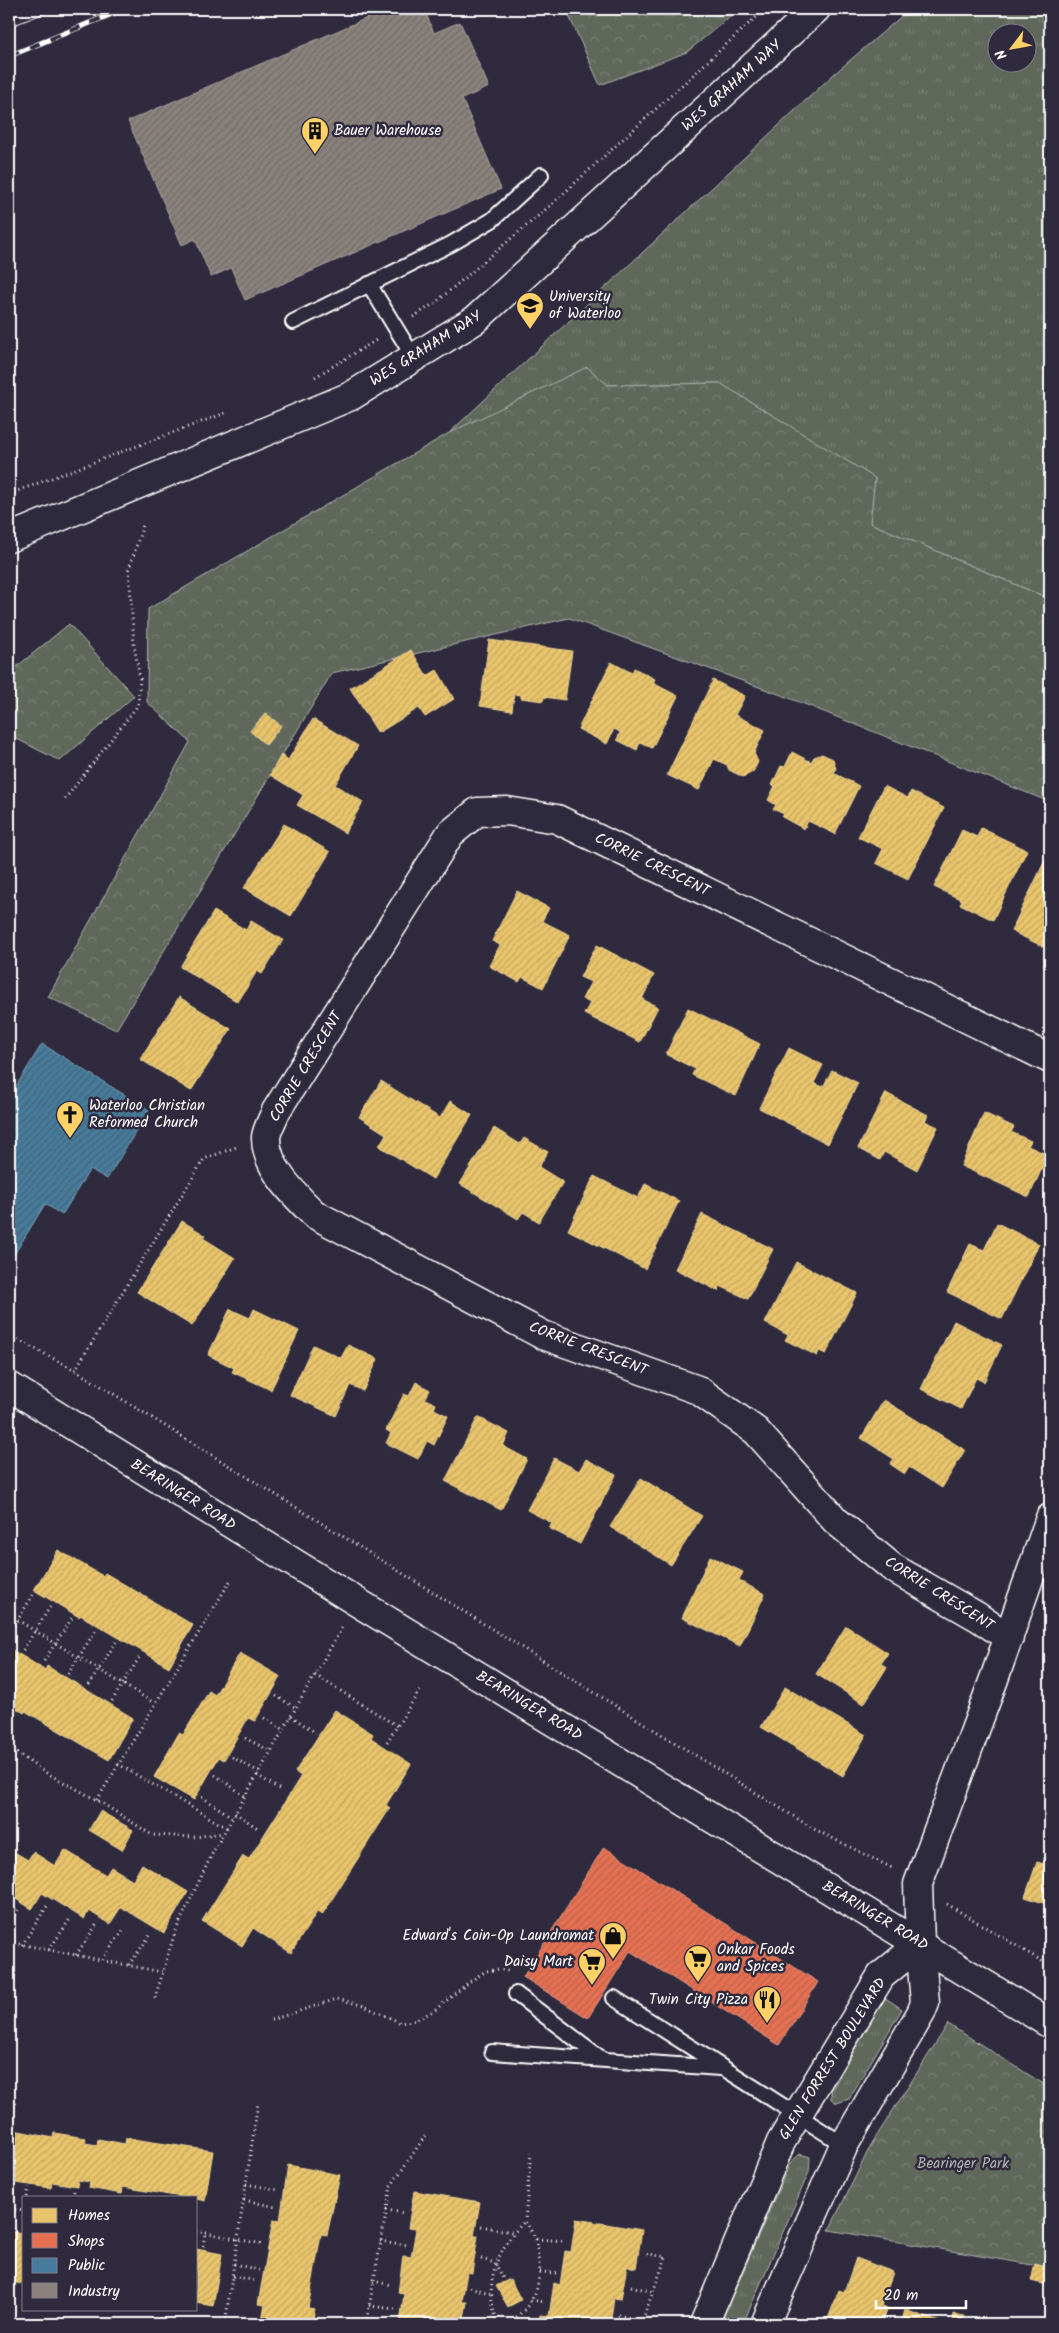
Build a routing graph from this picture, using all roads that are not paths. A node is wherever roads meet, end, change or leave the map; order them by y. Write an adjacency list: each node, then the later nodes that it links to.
1 (816, 9): 5 (street, WES GRAHAM WAY)
2 (541, 174): 3 (lane)
3 (369, 284): 4 (lane); 5 (lane)
4 (293, 322)
5 (414, 358): 6 (street, WES GRAHAM WAY)
6 (9, 538)
7 (1050, 1059): 10 (street, CORRIE CRESCENT)
8 (9, 1386): 11 (street, BEARINGER ROAD)
9 (1050, 1518): 10 (street, CORRIE CRESCENT)
10 (1009, 1638): 11 (street, CORRIE CRESCENT)
11 (920, 1944): 14 (street, BEARINGER ROAD); 18 (street, GLEN FORREST BOULEVARD); 19 (street)
12 (516, 1994): 16 (lane)
13 (614, 1998): 17 (lane)
14 (1050, 2024)
15 (492, 2052): 16 (lane)
16 (603, 2059): 17 (lane)
17 (721, 2068): 18 (lane)
18 (796, 2116): 19 (lane); 20 (street, GLEN FORREST BOULEVARD)
19 (844, 2145): 21 (street)
20 (704, 2324)
21 (765, 2324)

